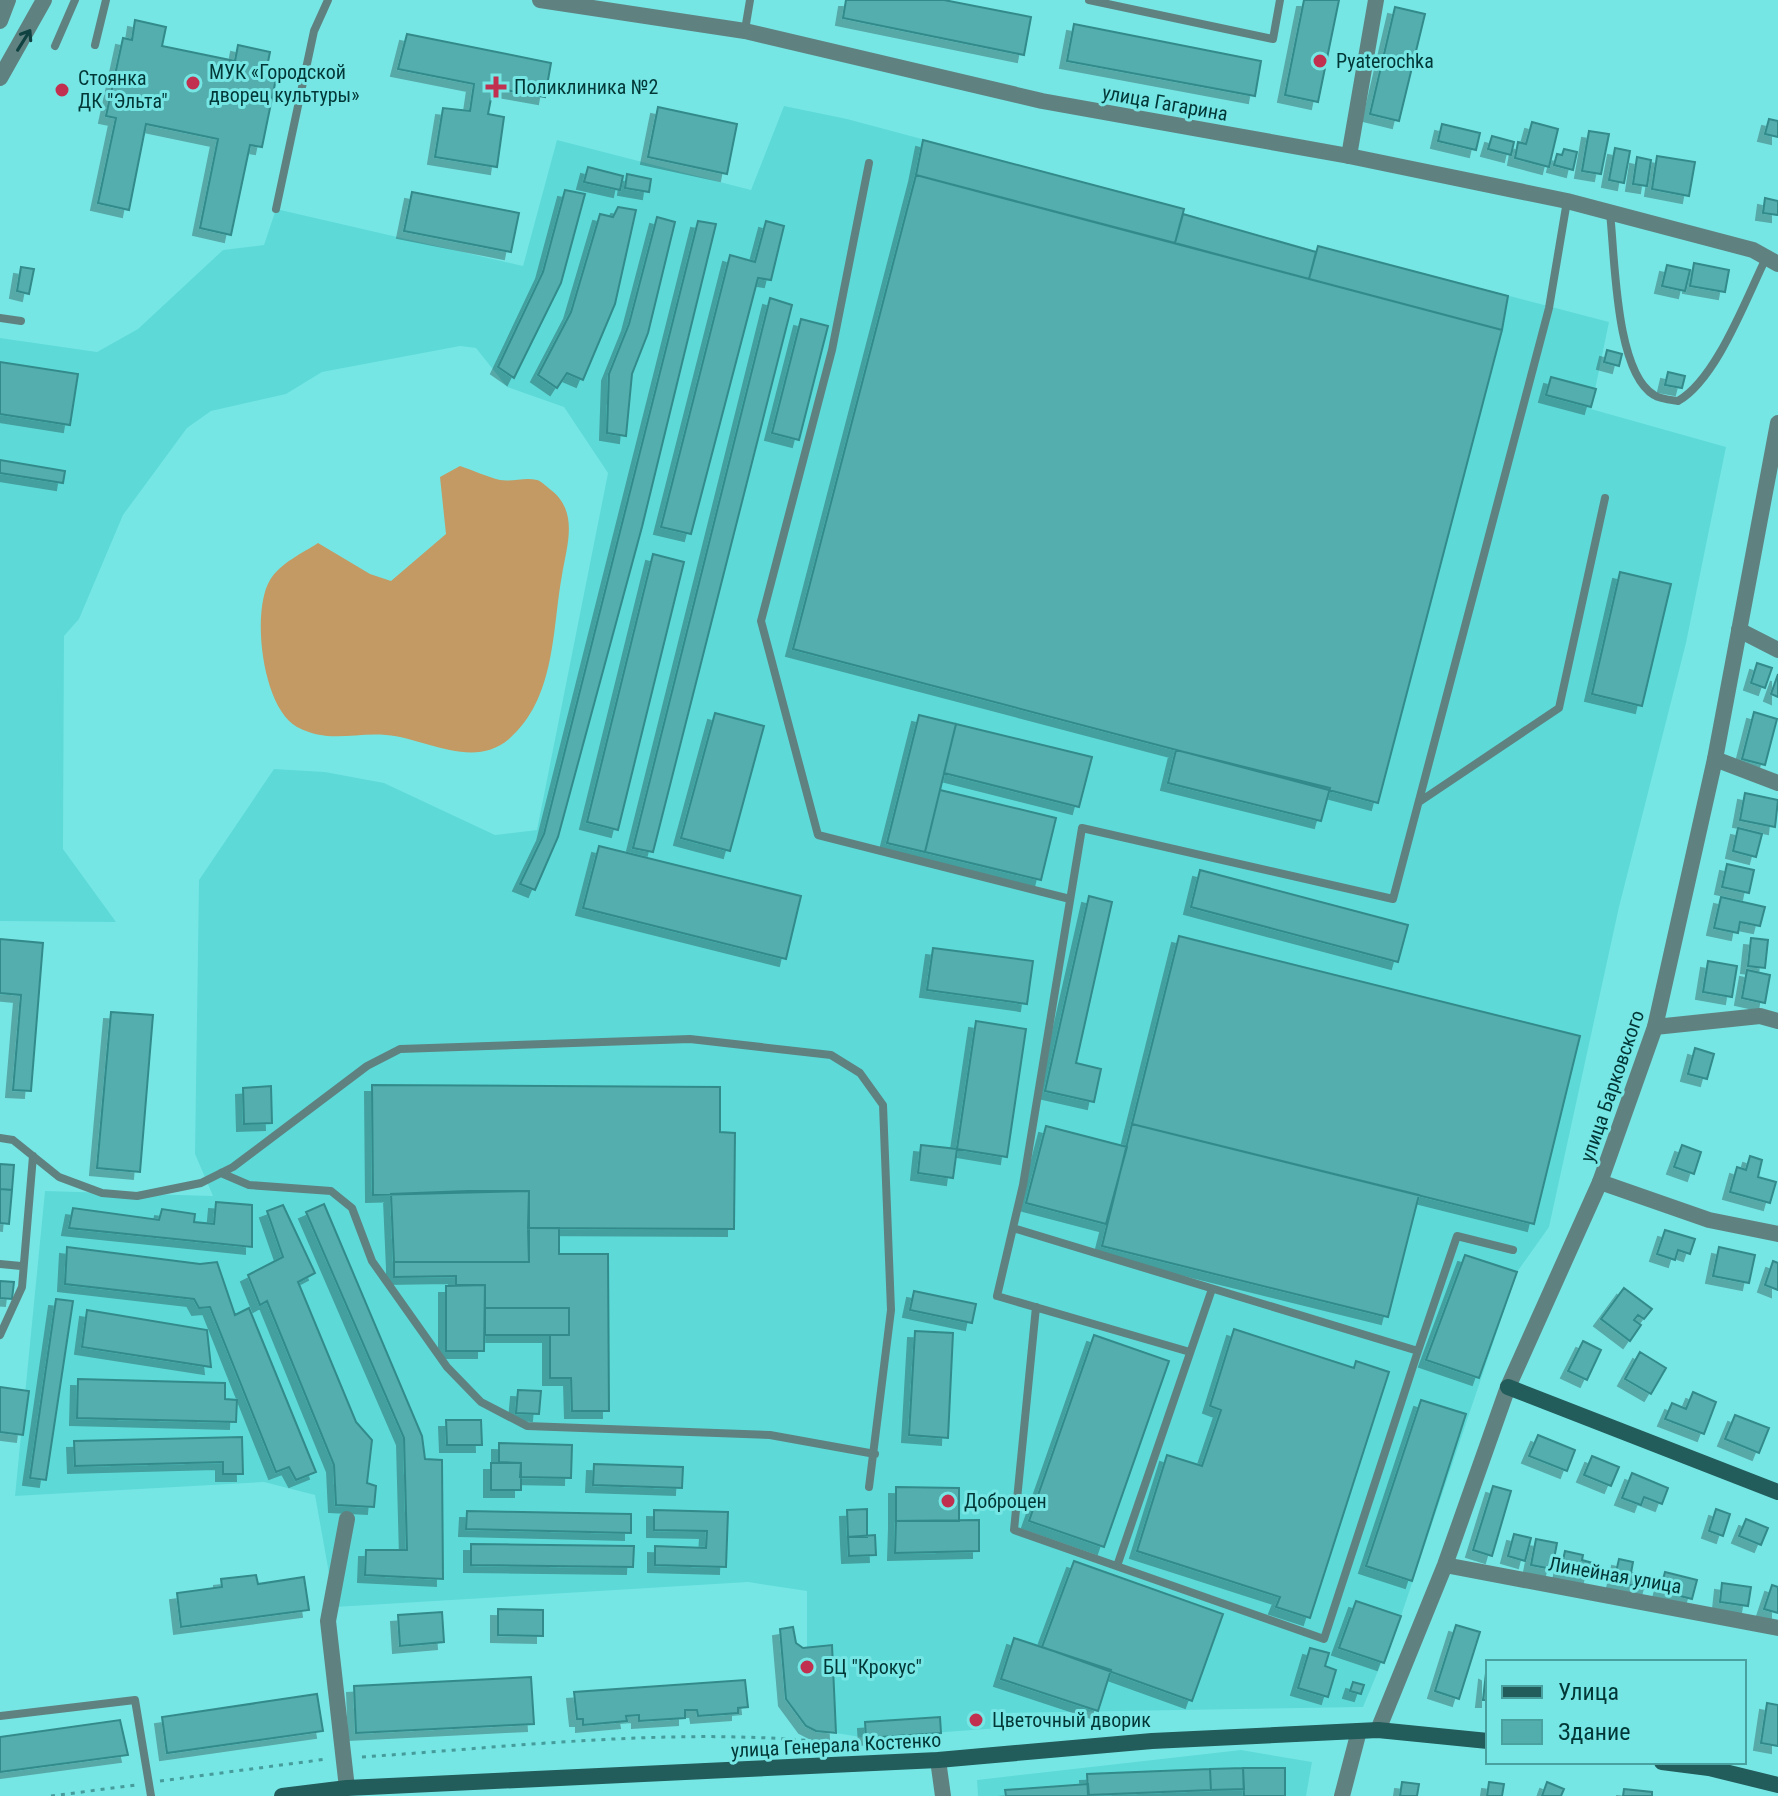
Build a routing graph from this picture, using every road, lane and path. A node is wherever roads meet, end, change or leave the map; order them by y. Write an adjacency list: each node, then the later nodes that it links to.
1 (8, 0): 11 (street)
2 (44, 0): 15 (street, one-way to 2)
3 (75, 0): 14 (lane)
4 (106, 0): 13 (lane)
5 (328, 0): 19 (lane)
6 (540, 0): 12 (street, улица Гагарина)
7 (750, 0): 12 (lane)
8 (1089, 0): 9 (lane)
9 (1280, 0)
10 (1376, 0): 16 (street)
11 (0, 21)
12 (745, 31): 16 (street, улица Гагарина)
13 (95, 45)
14 (55, 46)
15 (0, 78)
16 (1349, 156): 18 (street, улица Гагарина)
17 (869, 163): 31 (lane)
18 (1567, 201): 20 (street, улица Гагарина); 30 (lane)
19 (276, 209)
20 (1610, 212): 21 (street, улица Гагарина); 21 (lane)
21 (1772, 260)
22 (0, 318): 23 (lane)
23 (21, 321)
24 (1778, 423): 26 (street, улица Барковского)
25 (1605, 498): 30 (lane)
26 (1739, 630): 27 (street); 28 (street, улица Барковского)
27 (1778, 650)
28 (1715, 759): 29 (street); 33 (street, улица Барковского)
29 (1778, 783)
30 (1419, 802): 31 (lane)
31 (1070, 899): 38 (lane)
32 (1778, 1021): 33 (street)
33 (1655, 1027): 37 (street, улица Барковского)
34 (0, 1138): 35 (lane)
35 (33, 1156): 36 (lane); 42 (lane)
36 (221, 1173): 49 (lane); 49 (lane)
37 (1600, 1182): 39 (street); 48 (street, улица Барковского)
38 (1013, 1228): 43 (lane); 44 (lane)
39 (1778, 1234)
40 (1513, 1250): 46 (lane)
41 (0, 1264): 42 (lane)
42 (21, 1266): 45 (lane)
43 (1212, 1289): 46 (lane); 47 (lane)
44 (1036, 1307): 47 (lane); 54 (lane)
45 (0, 1335)
46 (1418, 1351): 54 (lane)
47 (1190, 1352): 54 (lane)
48 (1508, 1387): 51 (main road); 53 (street, улица Барковского)
49 (875, 1454): 50 (lane)
50 (869, 1487)
51 (1778, 1492)
52 (347, 1519): 61 (street)
53 (1445, 1565): 55 (street, Линейная улица); 57 (street, улица Барковского)
54 (1117, 1566)
55 (1778, 1628)
56 (0, 1716): 64 (lane)
57 (1378, 1730): 58 (main road, улица Генерала Костенко); 60 (main road, улица Генерала Костенко)
58 (1359, 1731): 62 (main road, улица Генерала Костенко); 71 (street)
59 (814, 1741): 61 (path)
60 (1486, 1741)
61 (343, 1758): 64 (path); 66 (street)
62 (938, 1760): 66 (main road, улица Генерала Костенко); 70 (street)
63 (1678, 1764): 65 (main road)
64 (148, 1783): 67 (path); 68 (lane)
65 (1778, 1785)
66 (347, 1788): 69 (main road, улица Генерала Костенко)
67 (51, 1796)
68 (151, 1796)
69 (282, 1796)
70 (943, 1796)
71 (1342, 1796)

